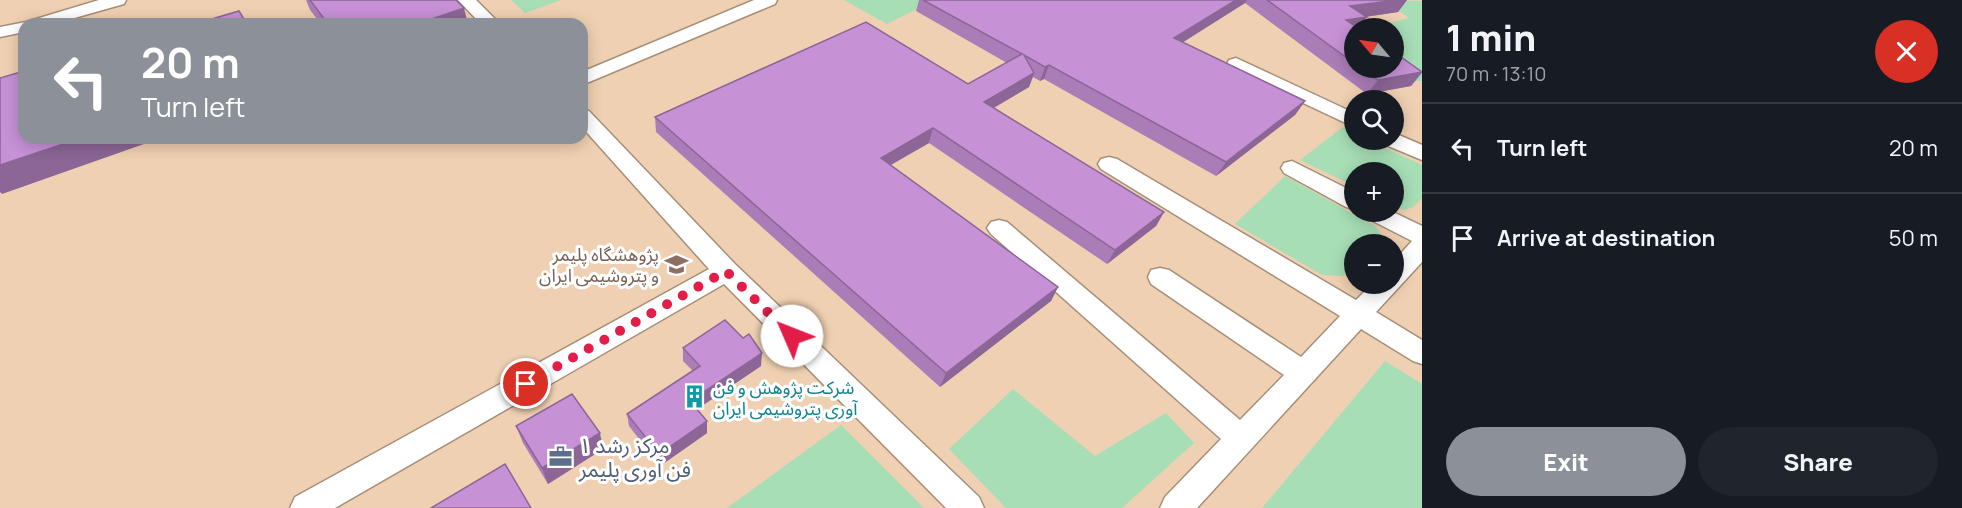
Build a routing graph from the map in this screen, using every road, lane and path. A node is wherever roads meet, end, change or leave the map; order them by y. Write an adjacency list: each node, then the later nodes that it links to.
1 (118, 0): 4 (street)
2 (466, 0): 5 (street)
3 (768, 0): 9 (street)
4 (55, 18)
5 (485, 18)
6 (18, 28): 7 (street)
7 (0, 32)
8 (1236, 64): 10 (street)
9 (588, 76)
10 (1344, 116)
11 (588, 121): 22 (street)
12 (1404, 145): 13 (street)
13 (1422, 153)
14 (1110, 164): 25 (street)
15 (1292, 168): 16 (street)
16 (1344, 196)
17 (1395, 222): 19 (street)
18 (999, 228): 28 (street)
19 (1422, 236)
20 (1422, 246): 21 (street)
21 (1404, 266)
22 (726, 271): 29 (street); 30 (street)
23 (1160, 277): 27 (street)
24 (1378, 294): 25 (street)
25 (1358, 315): 26 (street); 27 (street)
26 (1422, 354)
27 (1303, 373): 28 (street)
28 (1242, 439): 31 (street)
29 (306, 508)
30 (968, 508)
31 (1176, 508)

